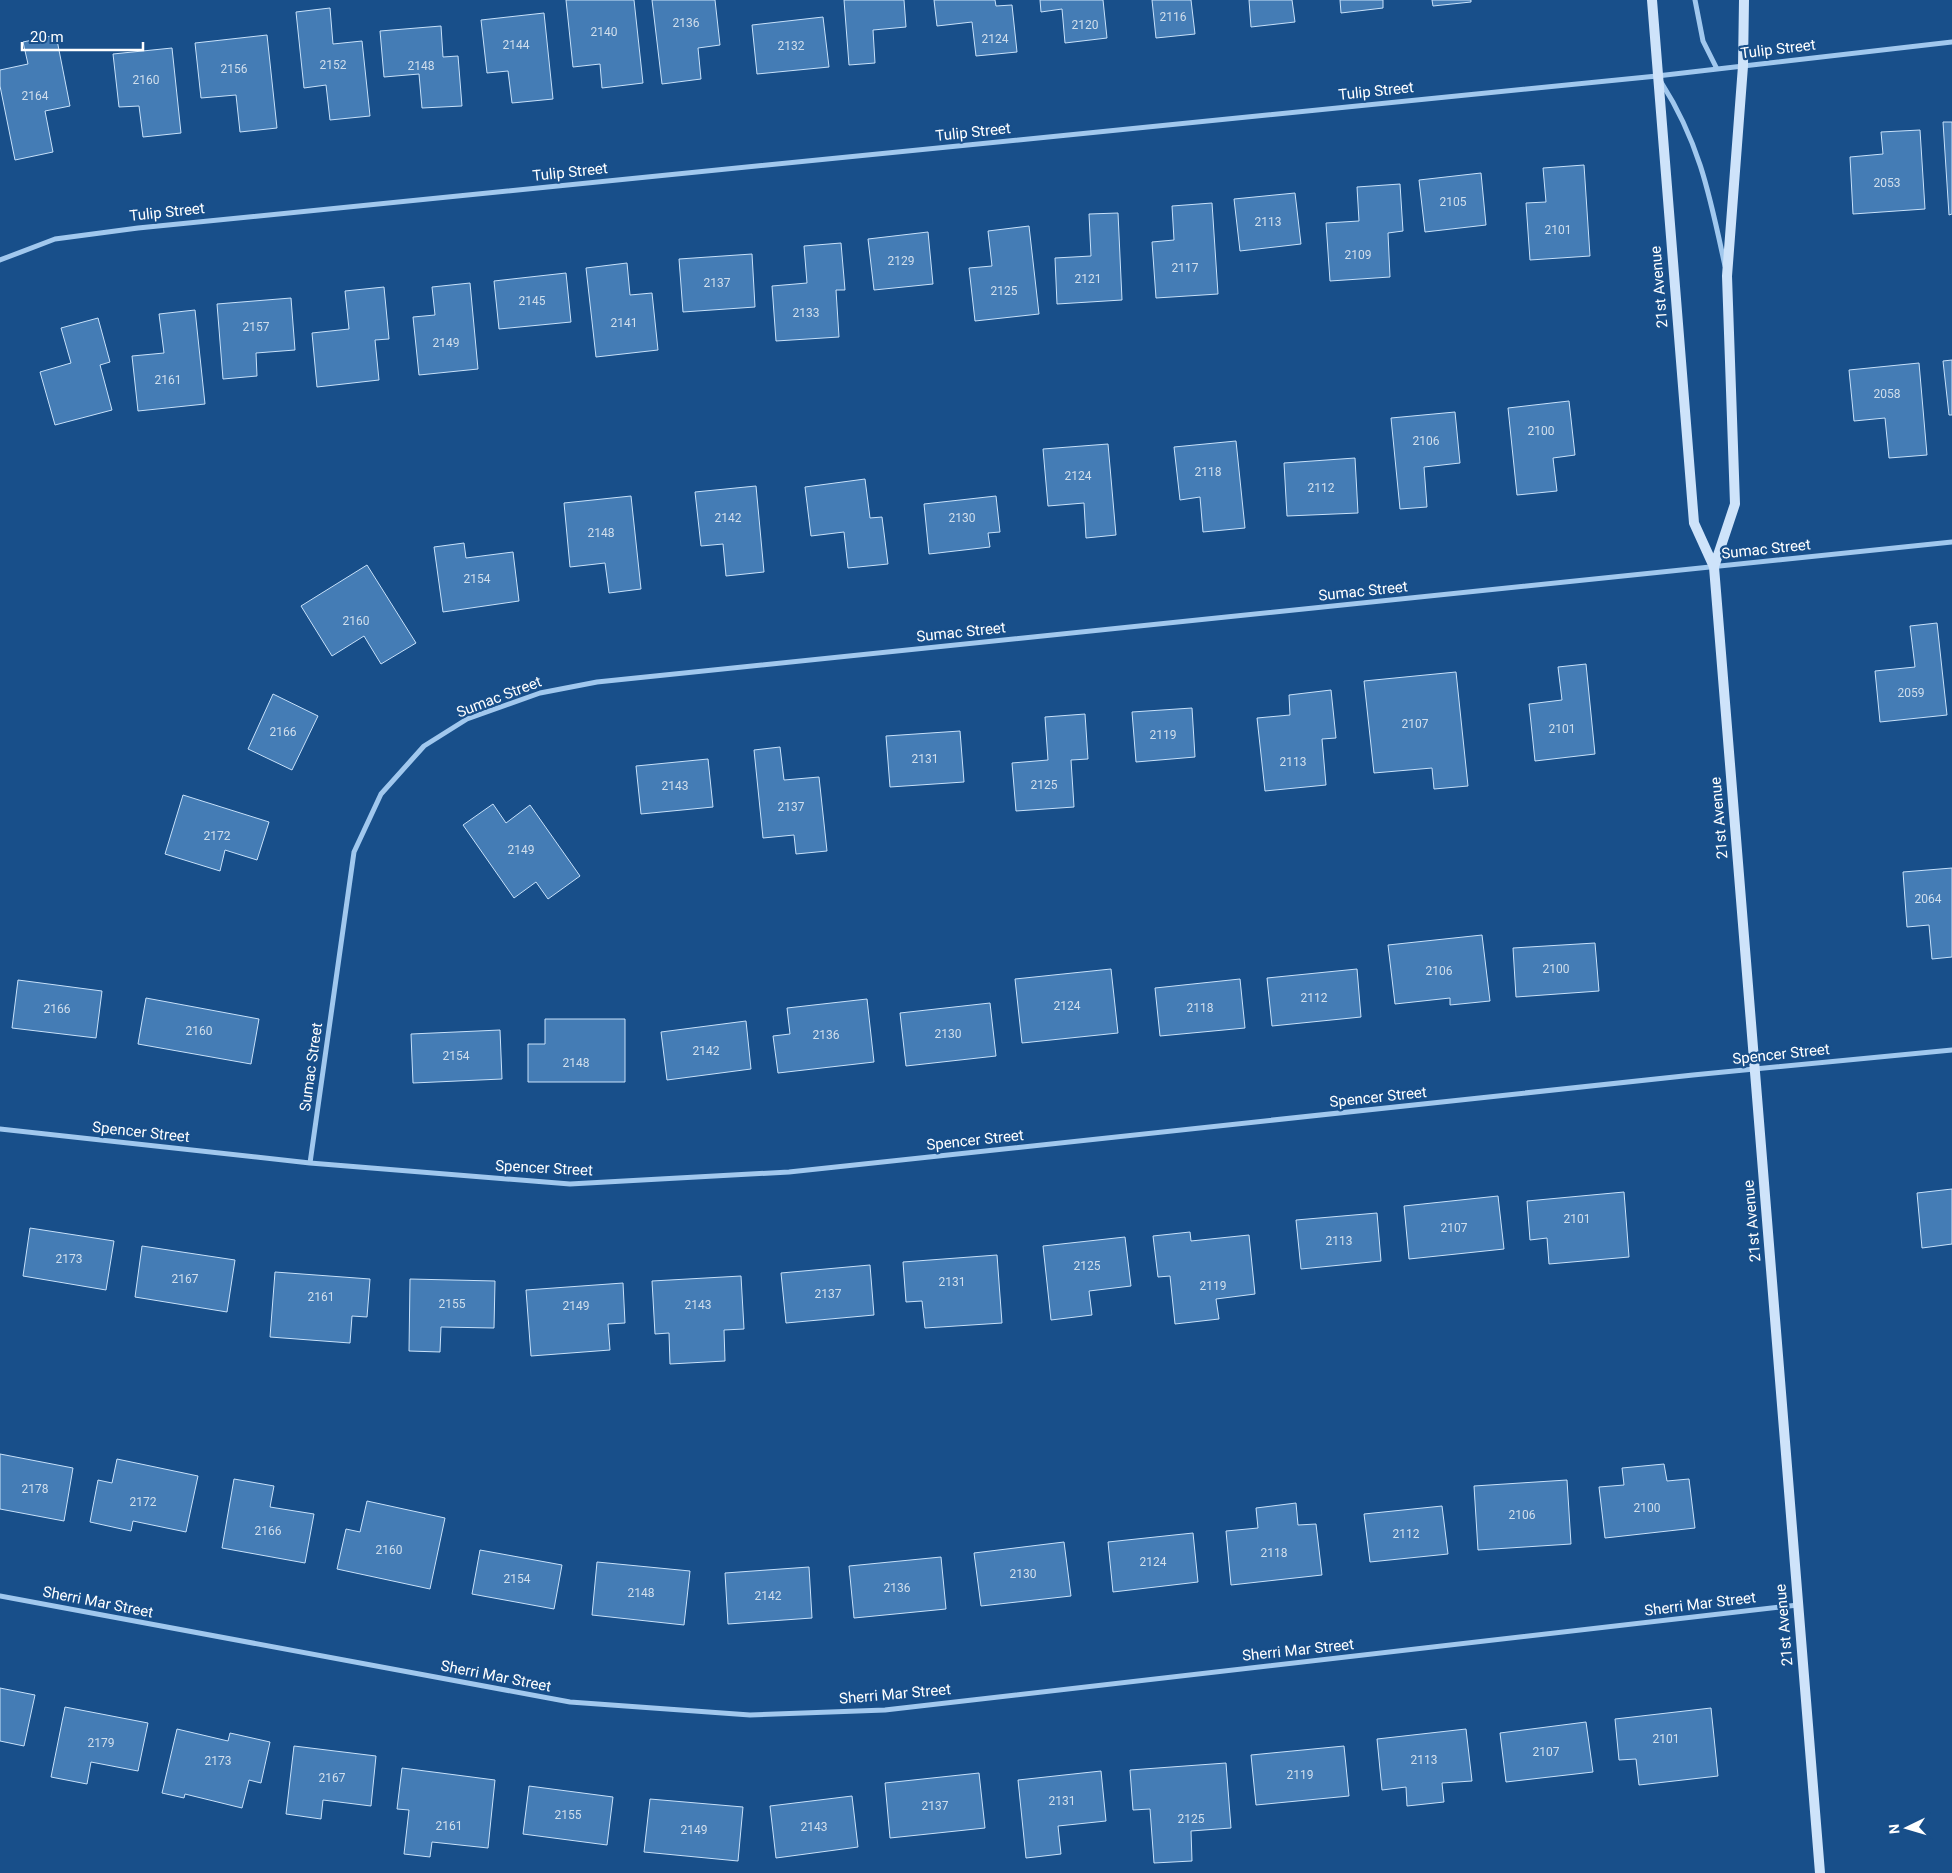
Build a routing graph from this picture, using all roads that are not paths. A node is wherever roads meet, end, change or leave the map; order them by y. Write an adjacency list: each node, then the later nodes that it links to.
1 (1652, 0): 7 (street, 21st Avenue)
2 (1695, 0): 6 (street)
3 (1744, 0): 5 (street, 21st Avenue)
4 (1952, 42): 5 (street, Tulip Street)
5 (1743, 66): 6 (street, Tulip Street); 9 (street, 21st Avenue)
6 (1718, 69): 7 (street, Tulip Street)
7 (1657, 76): 8 (street, Tulip Street); 9 (street); 11 (street, 21st Avenue)
8 (0, 260)
9 (1727, 276): 11 (street, 21st Avenue)
10 (1952, 542): 11 (street, Sumac Street)
11 (1714, 567): 13 (street, 21st Avenue); 15 (street, Sumac Street)
12 (1952, 1050): 13 (street, Spencer Street)
13 (1754, 1069): 15 (street, Spencer Street); 17 (street, 21st Avenue)
14 (0, 1129): 15 (street, Spencer Street)
15 (310, 1163)
16 (0, 1596): 17 (street, Sherri Mar Street)
17 (1798, 1605): 18 (street, 21st Avenue)
18 (1820, 1873)

